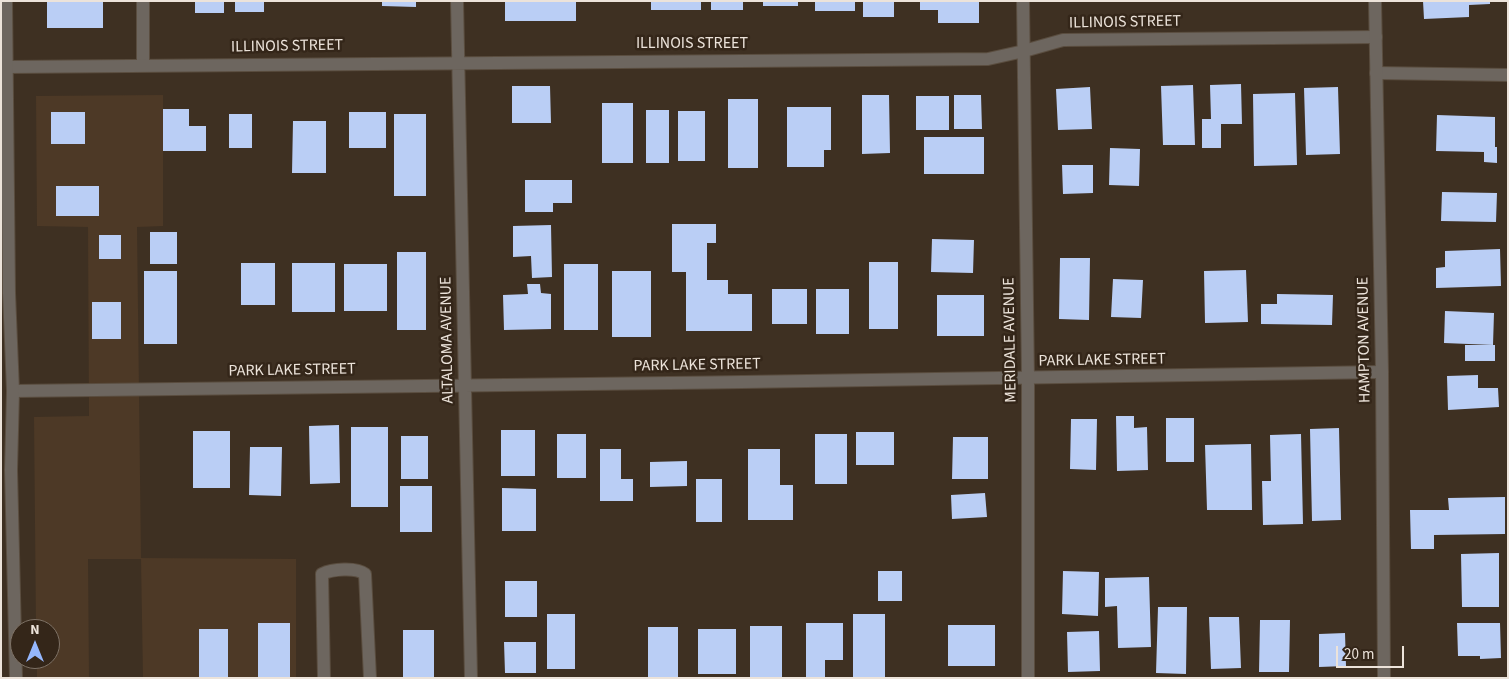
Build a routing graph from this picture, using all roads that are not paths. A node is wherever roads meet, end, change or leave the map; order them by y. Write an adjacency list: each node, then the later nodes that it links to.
1 (6, 1): 10 (street)
2 (143, 1): 9 (street)
3 (457, 1): 8 (street, ALTALOMA AVENUE)
4 (1023, 1): 7 (street, MERIDALE AVENUE)
5 (1375, 1): 6 (street, HAMPTON AVENUE)
6 (1376, 36): 7 (street, ILLINOIS STREET); 11 (street, HAMPTON AVENUE)
7 (1024, 52): 8 (street, ILLINOIS STREET); 15 (street, MERIDALE AVENUE)
8 (458, 62): 9 (street, ILLINOIS STREET); 16 (street, ALTALOMA AVENUE)
9 (143, 65): 10 (street, ILLINOIS STREET)
10 (7, 67): 13 (street)
11 (1376, 73): 12 (street); 14 (street, HAMPTON AVENUE)
12 (1508, 75)
13 (5, 292): 17 (street)
14 (1382, 372): 15 (street, PARK LAKE STREET); 24 (street, HAMPTON AVENUE)
15 (1028, 379): 16 (street, PARK LAKE STREET); 23 (street, MERIDALE AVENUE)
16 (466, 384): 17 (street, PARK LAKE STREET); 22 (street, ALTALOMA AVENUE)
17 (13, 391): 18 (street)
18 (6, 470): 19 (street)
19 (16, 678)
20 (324, 678): 21 (street)
21 (370, 678)
22 (471, 678)
23 (1028, 678)
24 (1384, 678)

